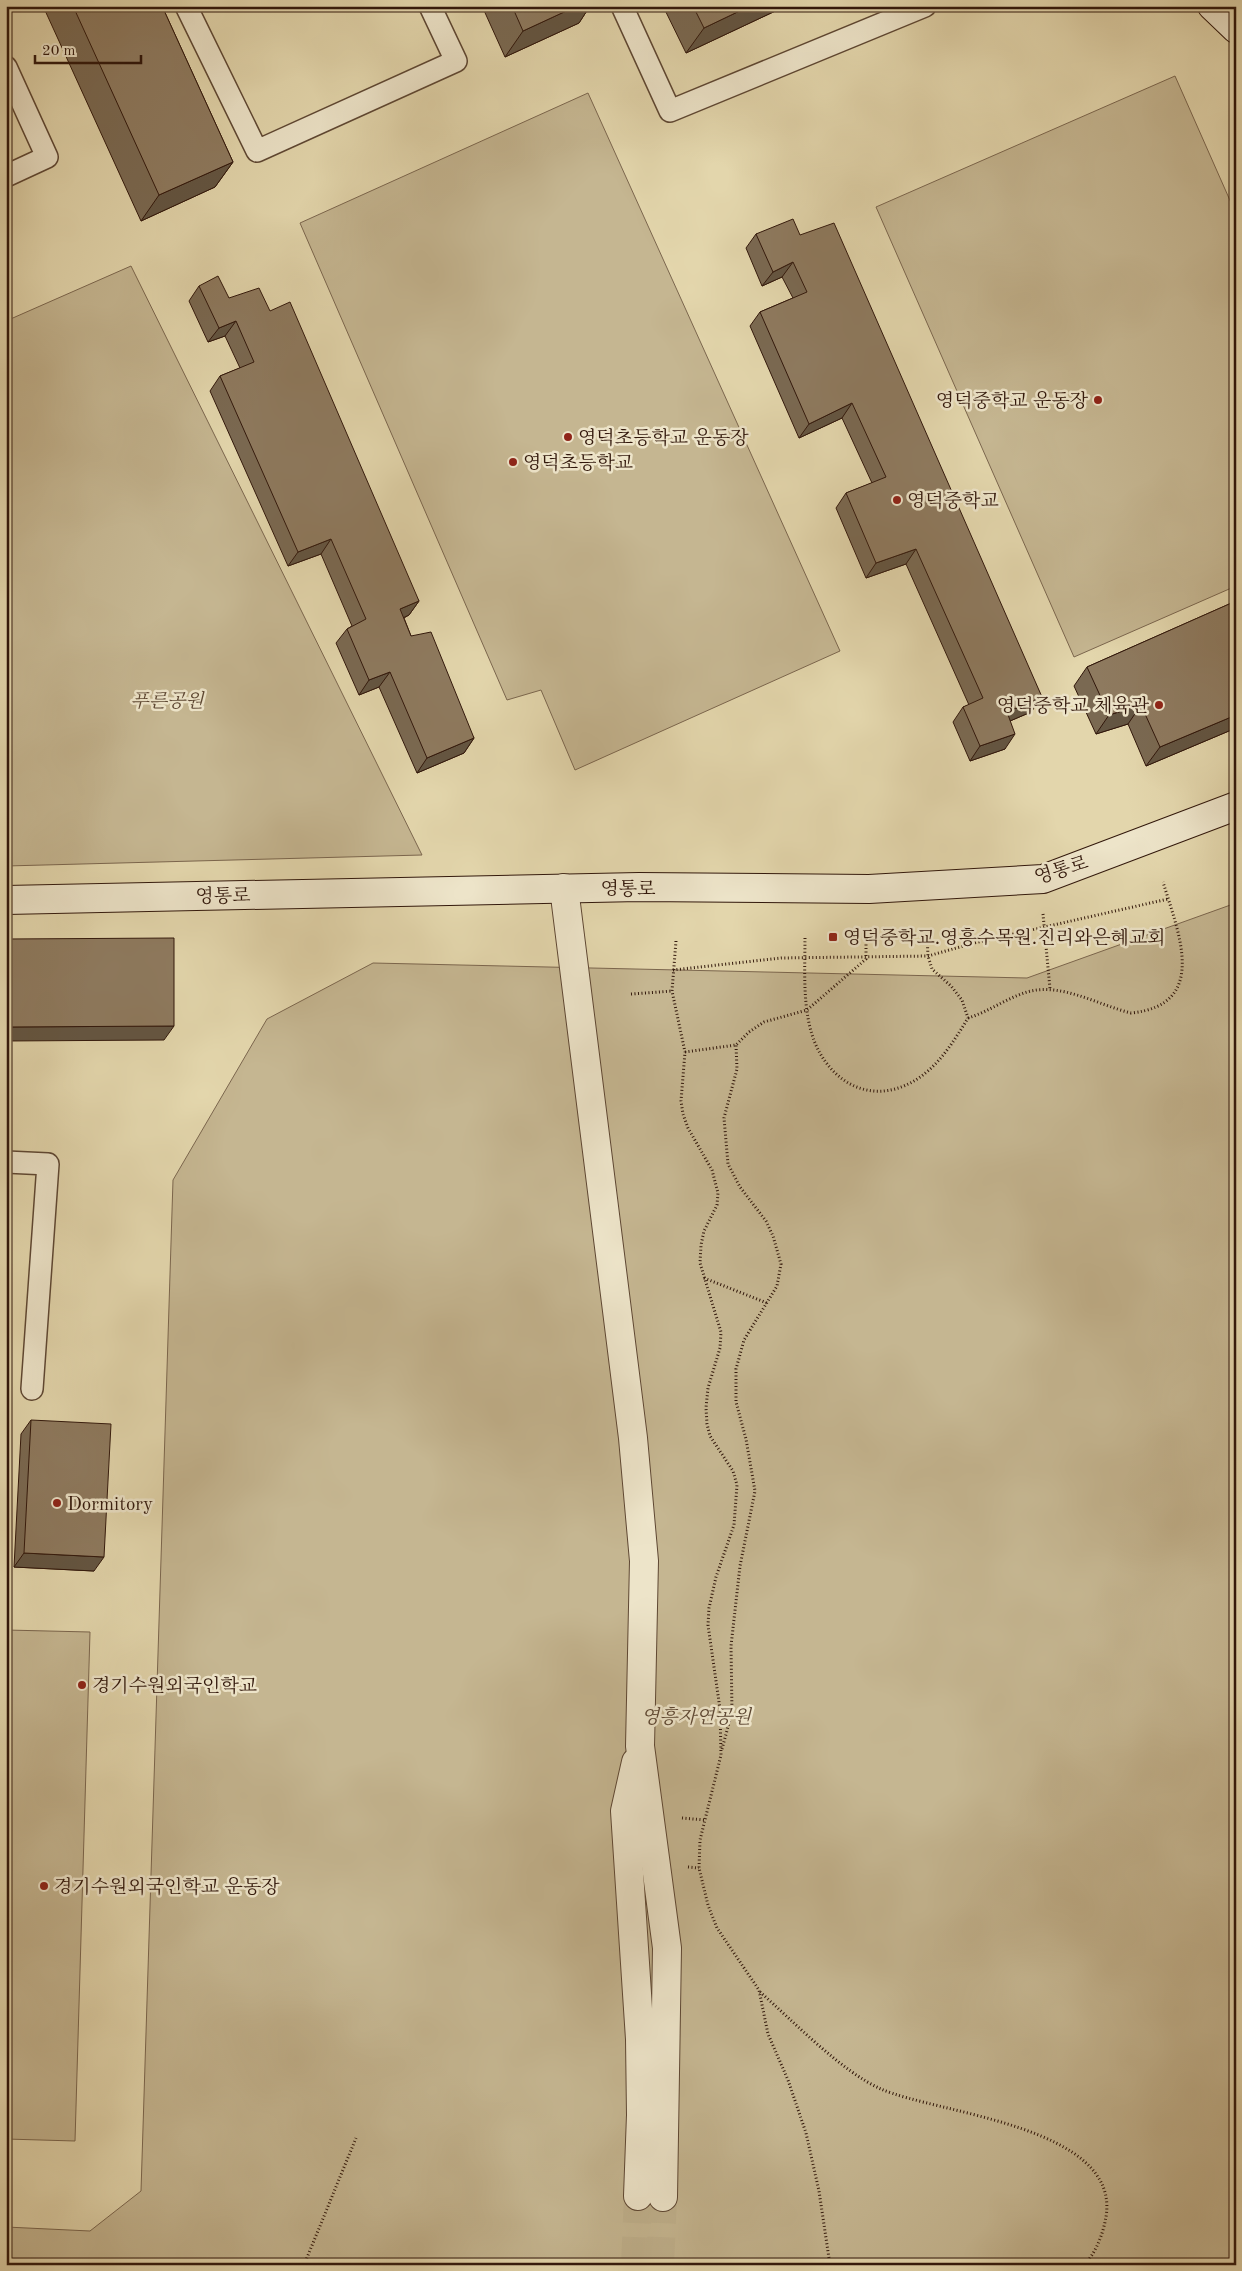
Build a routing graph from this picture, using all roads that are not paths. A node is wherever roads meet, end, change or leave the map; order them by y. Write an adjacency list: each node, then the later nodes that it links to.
1 (186, 6): 2 (lane)
2 (430, 6)
3 (622, 6): 4 (lane)
4 (926, 6)
5 (1212, 6): 6 (street)
6 (1236, 29)
7 (6, 67): 8 (lane)
8 (6, 176)
9 (1236, 806): 10 (street, 영통로)
10 (564, 888): 11 (street, 영통로); 14 (street)
11 (6, 900)
12 (6, 1162): 13 (lane)
13 (32, 1389)
14 (651, 2196)

